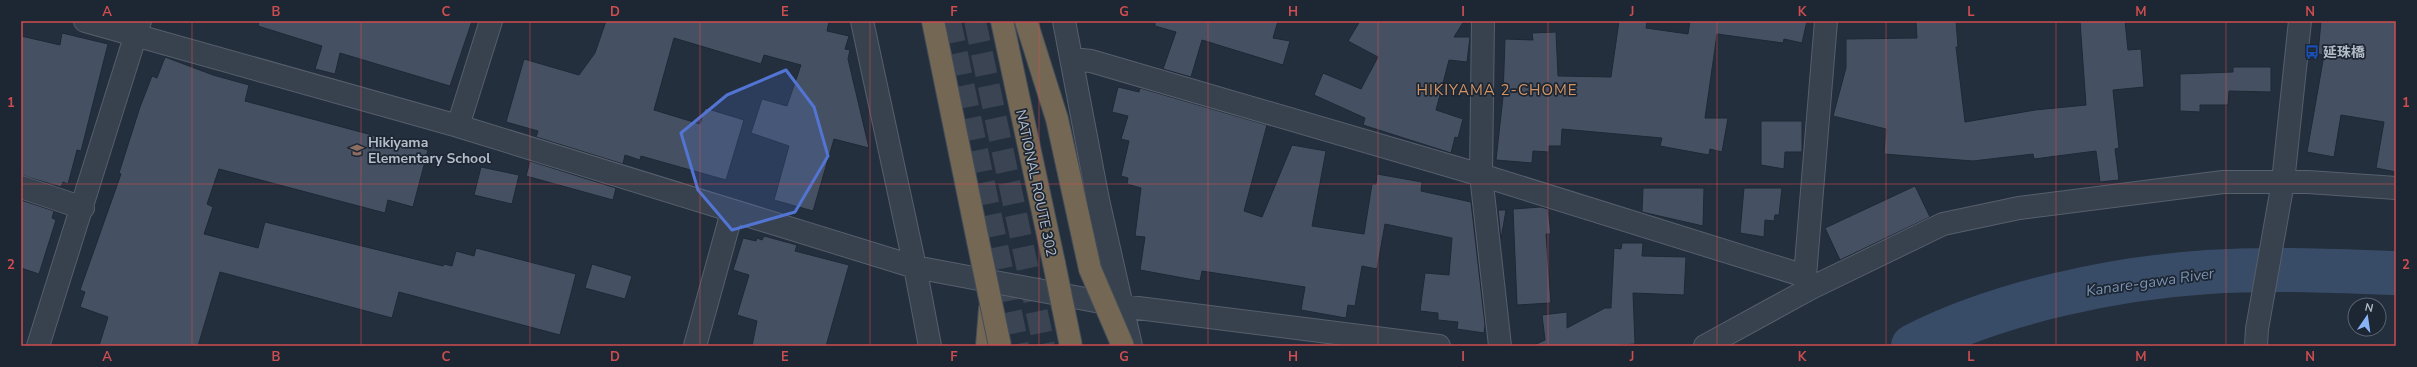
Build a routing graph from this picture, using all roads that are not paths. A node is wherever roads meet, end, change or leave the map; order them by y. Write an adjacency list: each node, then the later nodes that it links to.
1 (85, 21): 11 (street)
2 (491, 21): 13 (street)
3 (862, 21): 20 (street)
4 (933, 21): 23 (highway, bridge)
5 (1002, 21): 31 (highway, NATIONAL ROUTE 302, bridge)
6 (1026, 21): 21 (highway)
7 (1064, 21): 12 (street)
8 (1483, 21): 14 (street)
9 (1826, 21): 22 (street)
10 (2300, 21): 17 (street)
11 (138, 28): 13 (street); 18 (street)
12 (1072, 58): 14 (street); 24 (street)
13 (458, 126): 19 (street)
14 (1481, 175): 22 (street); 36 (street)
15 (21, 187): 18 (street)
16 (2396, 188): 17 (street)
17 (2282, 190): 22 (street); 25 (street)
18 (83, 208): 26 (street)
19 (732, 212): 20 (street); 27 (street)
20 (915, 267): 24 (street); 28 (street)
21 (1090, 269): 32 (highway, bridge); 33 (highway, bridge)
22 (1808, 282): 37 (street)
23 (990, 300): 29 (highway); 30 (highway, bridge)
24 (1122, 306): 34 (street); 35 (street)
25 (2257, 337)
26 (38, 346)
27 (695, 346)
28 (930, 346)
29 (987, 346)
30 (1000, 346)
31 (1071, 346)
32 (1109, 346)
33 (1123, 346)
34 (1131, 346)
35 (1439, 346)
36 (1500, 346)
37 (1705, 346)

